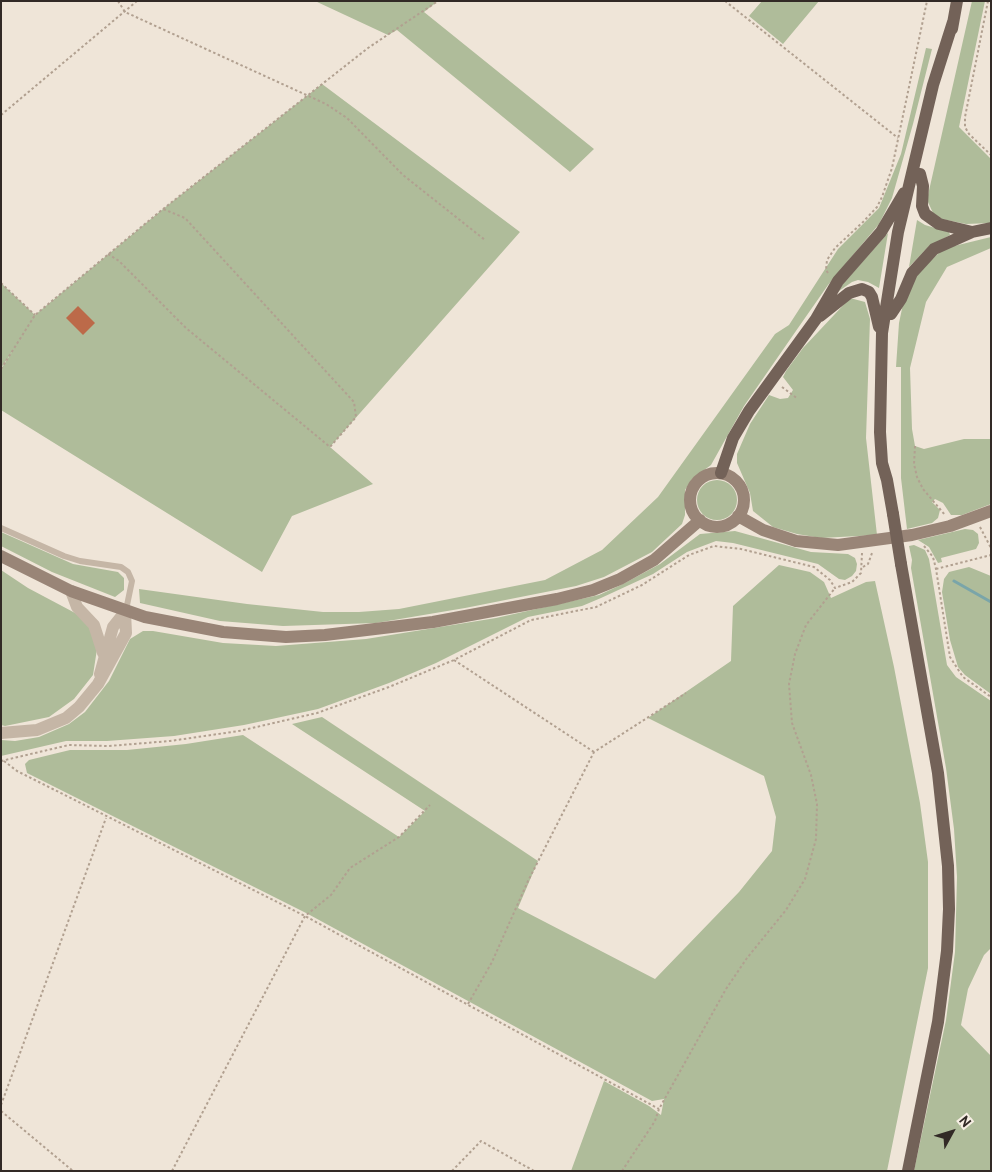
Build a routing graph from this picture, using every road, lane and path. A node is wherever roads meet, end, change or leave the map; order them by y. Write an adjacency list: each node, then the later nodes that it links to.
1 (118, 1): 8 (path)
2 (137, 1): 8 (path)
3 (438, 1): 10 (path)
4 (725, 1): 12 (path)
5 (927, 1): 12 (path)
6 (957, 1): 9 (main road)
7 (988, 1): 13 (path)
8 (125, 12): 10 (path); 11 (path)
9 (953, 22): 14 (main road); 15 (main road)
10 (309, 94): 16 (path); 19 (path)
11 (1, 115)
12 (898, 138): 21 (path)
13 (991, 155)
14 (920, 174): 18 (main road); 23 (main road)
15 (909, 188): 21 (main road); 26 (main road)
16 (163, 209): 20 (path); 20 (path)
17 (991, 228): 18 (main road)
18 (972, 232): 23 (main road)
19 (485, 240)
20 (108, 254): 24 (path)
21 (838, 281): 25 (main road)
22 (1, 283): 24 (path)
23 (891, 314): 32 (main road)
24 (35, 315): 27 (path)
25 (816, 319): 26 (main road); 28 (main road)
26 (882, 333): 32 (main road)
27 (1, 369)
28 (772, 379): 29 (path); 31 (main road)
29 (798, 399)
30 (915, 446): 37 (path)
31 (721, 473): 34 (main road); 36 (main road)
32 (887, 480): 66 (main road, bridge)
33 (991, 512): 35 (main road)
34 (738, 516): 36 (main road); 39 (main road)
35 (977, 518): 37 (main road); 40 (path)
36 (700, 520): 45 (main road)
37 (950, 526): 39 (main road)
38 (1, 528): 45 (lane)
39 (861, 544): 43 (path)
40 (991, 548)
41 (991, 555): 50 (path)
42 (1, 556): 44 (main road)
43 (835, 588): 47 (path); 59 (path)
44 (71, 591): 45 (main road); 46 (street)
45 (125, 612): 46 (street); 48 (street)
46 (104, 655): 48 (street)
47 (454, 660): 52 (path); 53 (path)
48 (98, 684): 51 (street)
49 (686, 694): 52 (path)
50 (991, 698)
51 (1, 733)
52 (594, 752): 57 (path)
53 (3, 761): 55 (path)
54 (430, 805): 56 (path)
55 (107, 817): 56 (path); 58 (path)
56 (305, 916): 57 (path); 62 (path)
57 (468, 1004): 59 (path)
58 (1, 1105)
59 (659, 1109): 65 (path)
60 (1, 1111): 61 (path)
61 (73, 1171)
62 (172, 1171)
63 (452, 1171): 64 (path)
64 (534, 1171)
65 (622, 1171)
66 (908, 1171)

